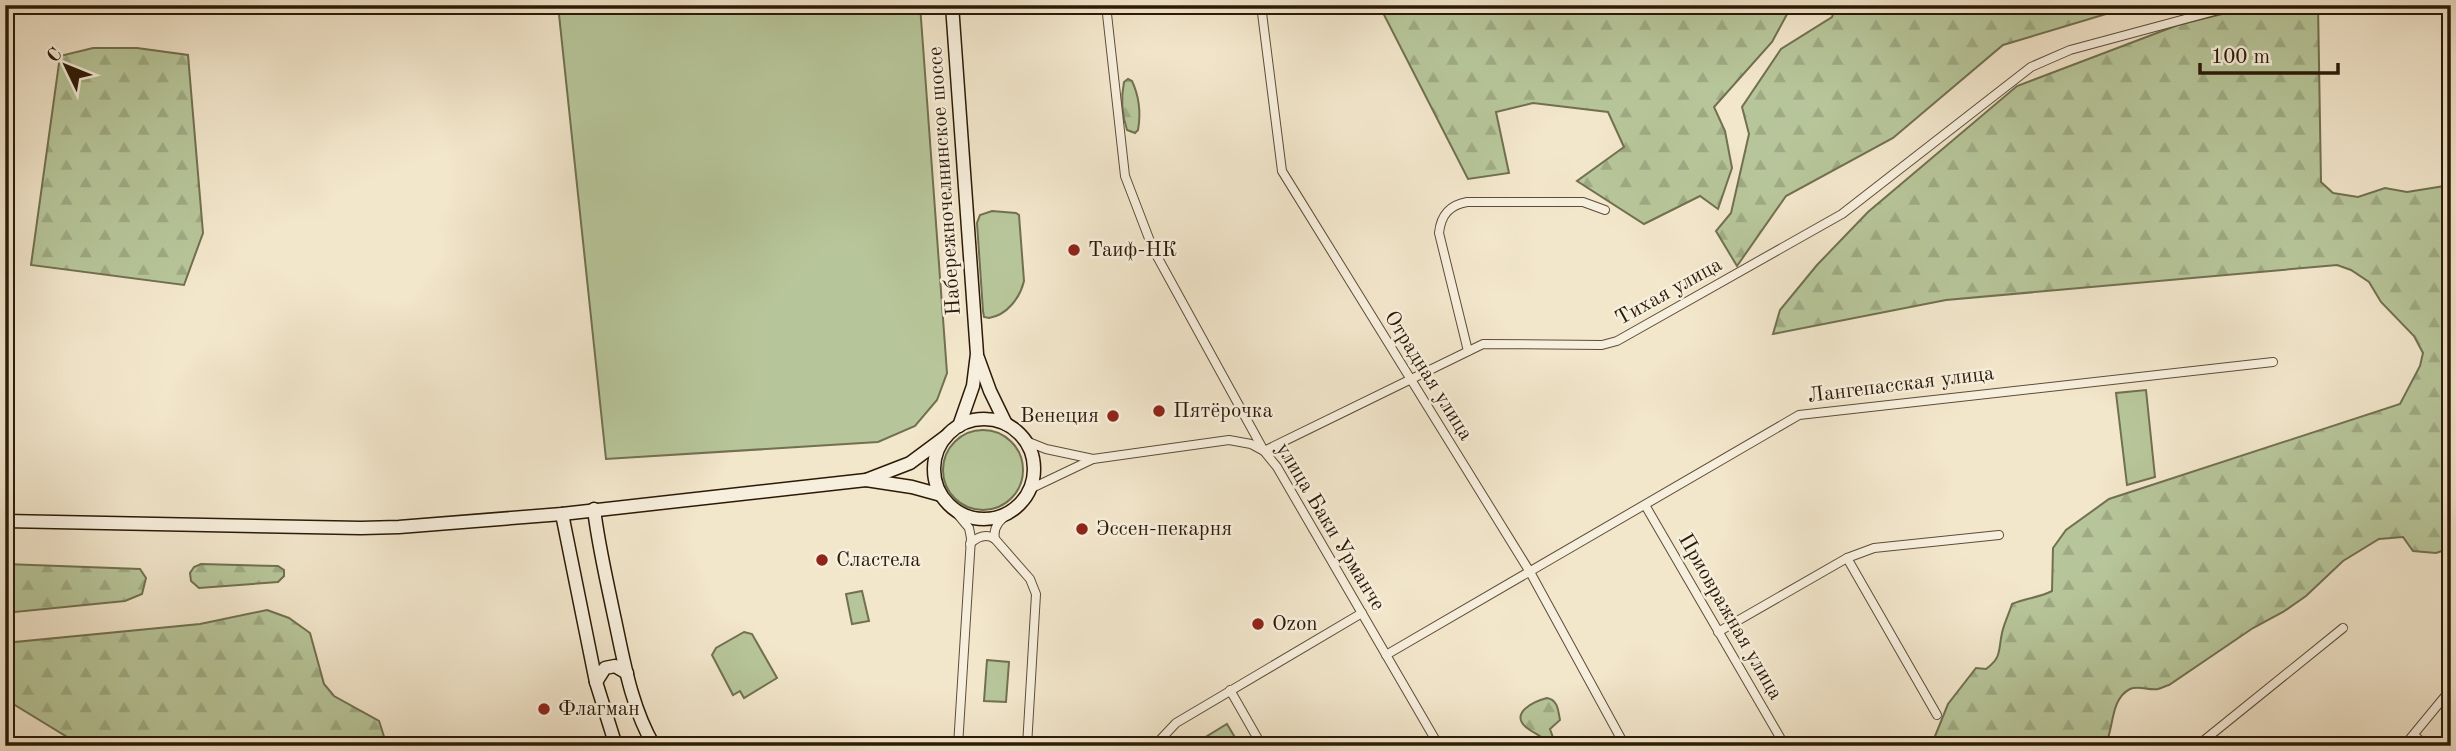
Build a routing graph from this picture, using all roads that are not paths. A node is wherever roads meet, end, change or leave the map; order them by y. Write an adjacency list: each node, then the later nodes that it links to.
1 (952, 5): 7 (main road, Набережночелнинское шоссе)
2 (1105, 5): 14 (street, улица Баки Урманче)
3 (1261, 5): 9 (street, Отрадная улица)
4 (2237, 5): 6 (street, Тихая улица)
5 (1605, 211): 6 (street)
6 (1468, 351): 9 (street, Тихая улица)
7 (977, 354): 10 (main road, Набережночелнинское шоссе); 11 (main road, Набережночелнинское шоссе)
8 (2273, 362): 19 (street, Лангепасская улица)
9 (1409, 380): 14 (street, Тихая улица); 29 (street, Отрадная улица)
10 (1006, 424): 11 (main road); 13 (main road)
11 (959, 425): 12 (main road)
12 (945, 437): 16 (main road); 18 (main road)
13 (1026, 441): 15 (street); 17 (main road)
14 (1264, 451): 15 (street); 30 (street, улица Баки Урманче)
15 (1093, 459): 17 (street)
16 (866, 480): 18 (main road); 20 (main road)
17 (1030, 489): 21 (main road)
18 (940, 495): 22 (main road)
19 (1646, 505): 29 (street, Лангепасская улица); 32 (street, Приовражная улица)
20 (594, 509): 23 (main road); 34 (main road)
21 (1015, 509): 22 (main road); 26 (street)
22 (954, 510): 27 (street)
23 (562, 514): 24 (main road); 35 (main road)
24 (5, 521)
25 (1999, 535): 28 (street)
26 (995, 539): 27 (street); 43 (street)
27 (970, 544): 42 (street)
28 (1847, 558): 32 (street); 38 (street)
29 (1530, 572): 33 (street, Лангепасская улица); 47 (street, Отрадная улица)
30 (1362, 613): 33 (street, улица Баки Урманче); 37 (street)
31 (2343, 628): 49 (street)
32 (1718, 632): 48 (street, Приовражная улица)
33 (1386, 655): 46 (street, улица Баки Урманче)
34 (627, 673): 35 (main road); 41 (main road)
35 (596, 682): 40 (main road)
36 (2451, 689): 39 (street)
37 (1230, 690): 44 (street); 45 (street)
38 (1937, 715)
39 (2414, 734): 50 (street); 51 (street)
40 (616, 746)
41 (654, 746)
42 (958, 746)
43 (1027, 746)
44 (1159, 746)
45 (1262, 746)
46 (1439, 746)
47 (1625, 746)
48 (1785, 746)
49 (2197, 746)
50 (2404, 746)
51 (2426, 746)

